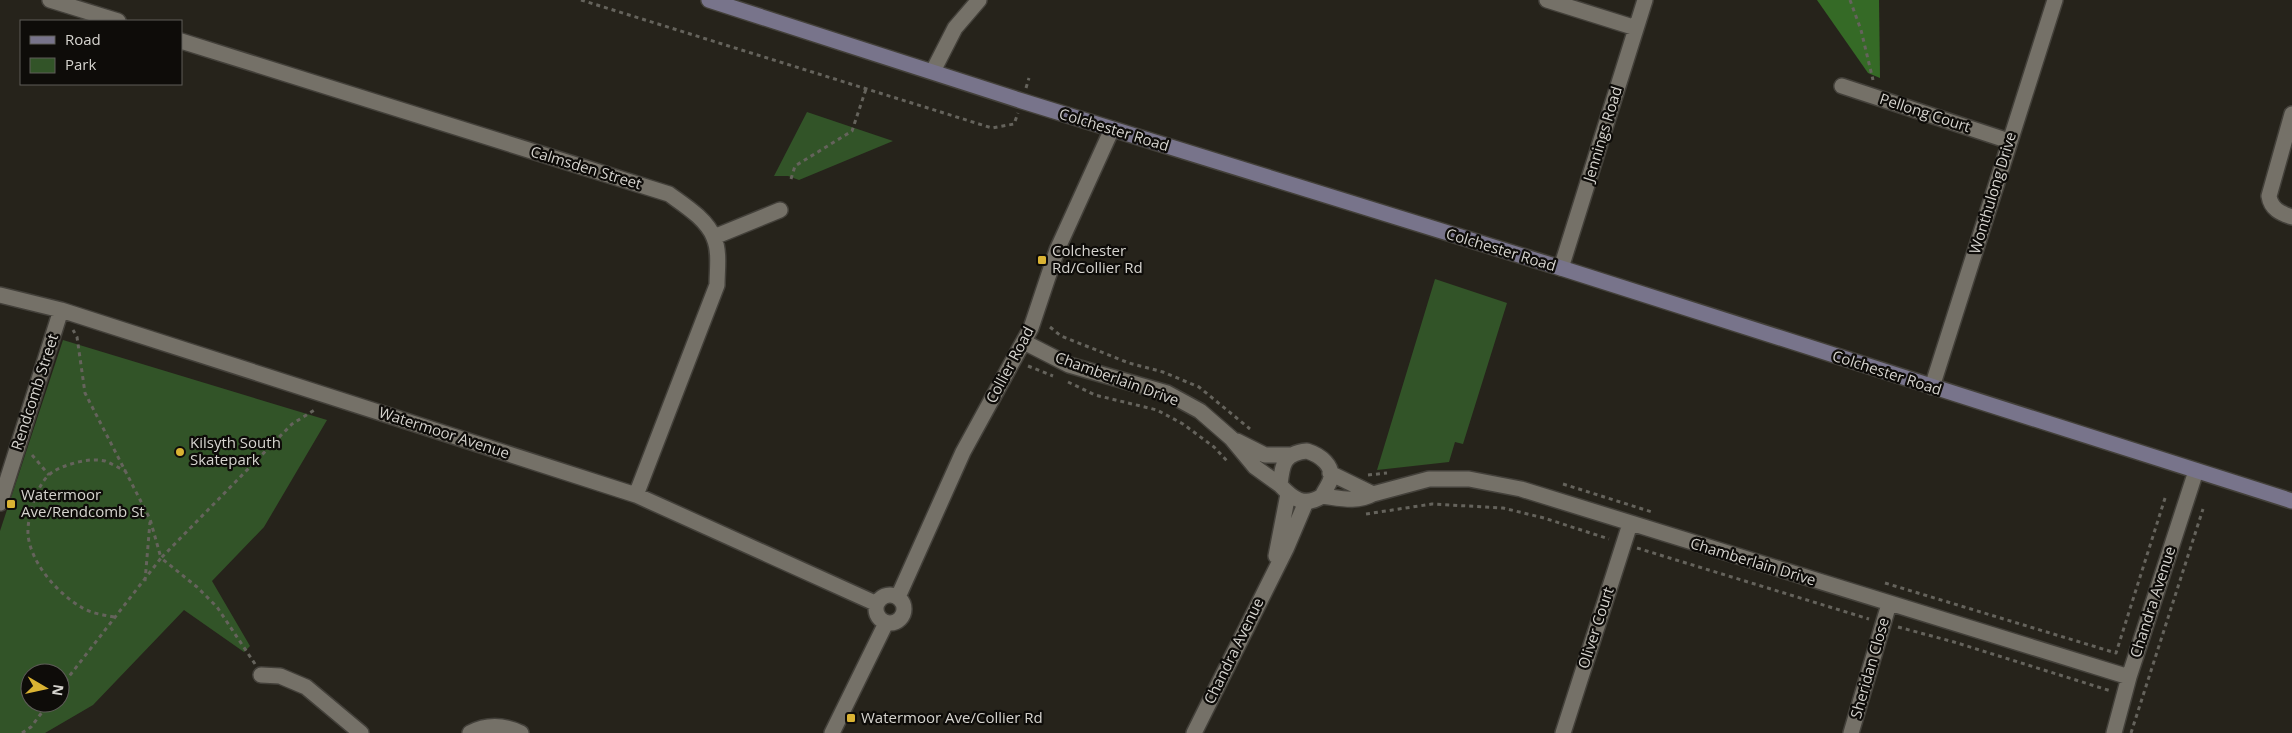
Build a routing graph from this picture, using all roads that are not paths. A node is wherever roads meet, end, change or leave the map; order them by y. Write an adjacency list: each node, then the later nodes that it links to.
1 (50, 0): 7 (street)
2 (709, 0): 10 (main road, Colchester Road)
3 (979, 0): 10 (street)
4 (1546, 0): 8 (street)
5 (1646, 0): 8 (street, Jennings Road)
6 (2055, 0): 14 (street, Wonthulong Drive)
7 (115, 20)
8 (1636, 28): 18 (street, Jennings Road)
9 (182, 41): 17 (street, Calmsden Street)
10 (933, 71): 13 (main road, Colchester Road)
11 (1842, 86): 14 (street, Pellong Court)
12 (2292, 114): 16 (street)
13 (1112, 129): 18 (main road, Colchester Road); 21 (street, Collier Road)
14 (2009, 141): 22 (street, Wonthulong Drive)
15 (780, 210): 17 (street)
16 (2292, 217)
17 (714, 237): 29 (street, Calmsden Street)
18 (1561, 268): 22 (main road, Colchester Road)
19 (0, 295): 20 (street, Watermoor Avenue)
20 (62, 310): 29 (street, Watermoor Avenue); 32 (street, Rendcomb Street)
21 (1024, 342): 23 (street, Chamberlain Drive); 36 (street, Collier Road)
22 (1932, 387): 25 (main road, Colchester Road)
23 (1231, 438): 24 (street, Chamberlain Drive); 27 (street, Chamberlain Drive)
24 (1291, 455): 26 (street); 27 (street)
25 (2196, 471): 31 (main road, Colchester Road); 41 (street, Chandra Avenue)
26 (1330, 473): 28 (street); 30 (street)
27 (1284, 490): 33 (street); 35 (street, Chandra Avenue)
28 (1373, 494): 30 (street, Chamberlain Drive); 34 (street, Chamberlain Drive)
29 (636, 495): 37 (street, Watermoor Avenue)
30 (1322, 496): 33 (street)
31 (2292, 501)
32 (0, 502)
33 (1306, 502): 35 (street, Chandra Avenue)
34 (1630, 524): 38 (street, Chamberlain Drive); 47 (street, Oliver Court)
35 (1274, 570): 46 (street, Chandra Avenue)
36 (898, 597): 37 (street); 39 (street)
37 (877, 604): 39 (street)
38 (1889, 604): 41 (street, Chamberlain Drive); 48 (street, Sheridan Close)
39 (886, 623): 45 (street)
40 (261, 675): 42 (street)
41 (2129, 677): 49 (street, Chandra Avenue)
42 (361, 733)
43 (470, 733): 44 (street)
44 (521, 733)
45 (832, 733)
46 (1194, 733)
47 (1563, 733)
48 (1851, 733)
49 (2114, 733)

